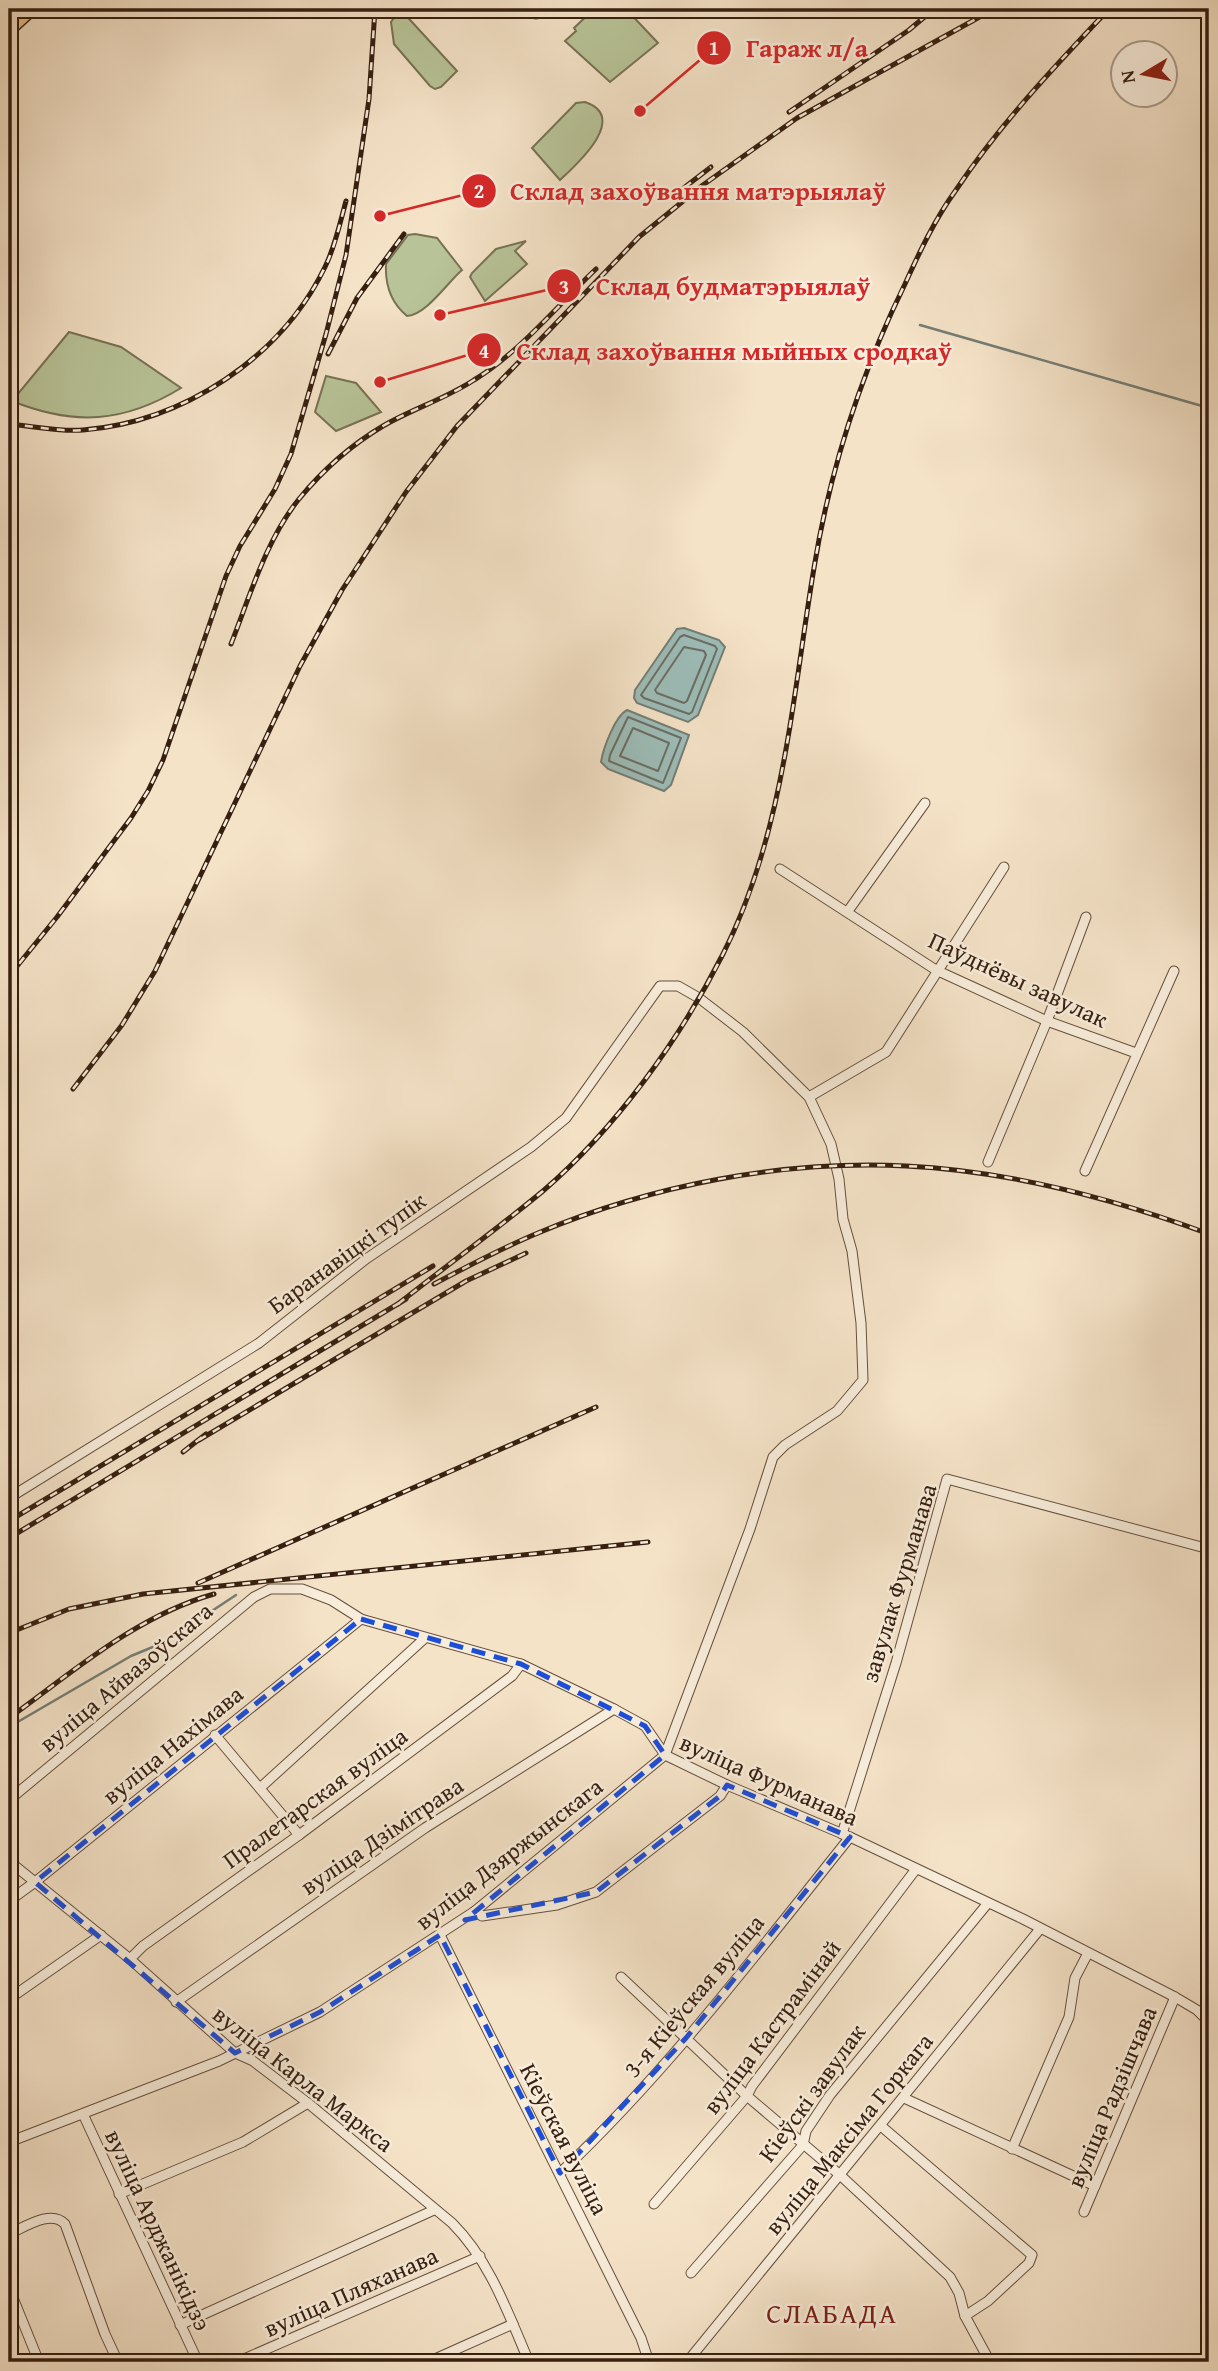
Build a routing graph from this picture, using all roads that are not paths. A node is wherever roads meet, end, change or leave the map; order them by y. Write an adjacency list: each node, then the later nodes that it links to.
1 (33, 9): 2 (main road)
2 (9, 31)
3 (925, 803): 6 (street)
4 (1004, 867): 8 (street)
5 (780, 869): 6 (street, Паўднёвы завулак)
6 (848, 911): 8 (street, Паўднёвы завулак)
7 (1086, 917): 10 (street)
8 (936, 970): 10 (street, Паўднёвы завулак); 12 (street)
9 (1174, 971): 11 (street)
10 (1047, 1021): 11 (street, Паўднёвы завулак); 13 (street)
11 (1136, 1053): 14 (street)
12 (809, 1097): 15 (street, Баранавіцкі тупік); 23 (street, вуліца Дзяржынскага)
13 (988, 1162)
14 (1085, 1171)
15 (9, 1498)
16 (1209, 1549): 28 (street, завулак Фурманава)
17 (270, 1588): 18 (street, вуліца Фурманава); 26 (street, вуліца Айвазоўскага)
18 (361, 1619): 19 (street, вуліца Фурманава); 22 (street, вуліца Нахімава)
19 (425, 1638): 20 (street, вуліца Фурманава); 25 (street)
20 (521, 1664): 21 (street, вуліца Фурманава); 27 (street, Пралетарская вуліца)
21 (614, 1709): 23 (street, вуліца Фурманава); 43 (street, вуліца Дзімітрава)
22 (215, 1735): 25 (street); 31 (street, вуліца Нахімава)
23 (664, 1755): 24 (street, вуліца Фурманава); 34 (street, вуліца Дзяржынскага)
24 (727, 1785): 28 (street, вуліца Фурманава); 34 (street)
25 (260, 1788): 27 (street)
26 (9, 1800)
27 (299, 1835): 39 (street, Пралетарская вуліца)
28 (846, 1835): 30 (street, вуліца Фурманава); 45 (street, 3-я Кіеўская вуліца)
29 (9, 1861): 31 (street, вуліца Карла Маркса)
30 (916, 1869): 33 (street, вуліца Фурманава); 47 (street, вуліца Кастрамінай)
31 (35, 1882): 32 (street, вуліца Нахімава); 36 (street, вуліца Карла Маркса)
32 (9, 1901)
33 (988, 1903): 35 (street, вуліца Фурманава); 53 (street, Кіеўскі завулак)
34 (475, 1911): 37 (street, вуліца Дзяржынскага)
35 (1040, 1929): 38 (street, вуліца Фурманава); 48 (street, вуліца Максіма Горкага)
36 (101, 1935): 39 (street, вуліца Карла Маркса); 42 (street)
37 (440, 1936): 46 (street, вуліца Дзяржынскага); 55 (street, Кіеўская вуліца)
38 (1088, 1953): 41 (street, вуліца Фурманава); 54 (street)
39 (130, 1959): 43 (street, вуліца Карла Маркса)
40 (621, 1977): 45 (street)
41 (1175, 1997): 44 (street, вуліца Фурманава); 57 (street, вуліца Радзішчава)
42 (9, 1999)
43 (176, 2002): 46 (street, вуліца Карла Маркса)
44 (1209, 2022)
45 (686, 2038): 47 (street); 55 (street, 3-я Кіеўская вуліца)
46 (235, 2053): 49 (street, вуліца Карла Маркса); 50 (street, вуліца Дзяржынскага)
47 (747, 2096): 53 (street); 59 (street, вуліца Кастрамінай)
48 (904, 2098): 51 (street, вуліца Максіма Горкага); 54 (street)
49 (307, 2104): 58 (street); 60 (street, вуліца Карла Маркса)
50 (83, 2114): 52 (street, вуліца Дзяржынскага); 58 (street, вуліца Арджанікідзэ)
51 (880, 2126): 56 (street, вуліца Максіма Горкага); 66 (street)
52 (9, 2142)
53 (803, 2145): 56 (street); 64 (street, Кіеўскі завулак)
54 (1012, 2149): 57 (street)
55 (560, 2173): 75 (street, Кіеўская вуліца)
56 (839, 2175): 66 (street); 76 (street, вуліца Максіма Горкага)
57 (1095, 2186): 61 (street, вуліца Радзішчава)
58 (119, 2194): 68 (street, вуліца Арджанікідзэ)
59 (654, 2204)
60 (434, 2210): 63 (street, вуліца Карла Маркса); 68 (street)
61 (1084, 2212)
62 (9, 2234): 70 (street)
63 (480, 2256): 67 (street, вуліца Карла Маркса); 72 (street, вуліца Пляханава)
64 (691, 2273)
65 (9, 2288): 69 (street)
66 (965, 2316): 77 (street)
67 (513, 2324): 73 (street); 74 (street, вуліца Карла Маркса)
68 (180, 2325): 71 (street, вуліца Арджанікідзэ)
69 (39, 2362)
70 (118, 2362)
71 (198, 2362)
72 (237, 2362)
73 (428, 2362)
74 (529, 2362)
75 (649, 2362)
76 (687, 2362)
77 (990, 2362)

